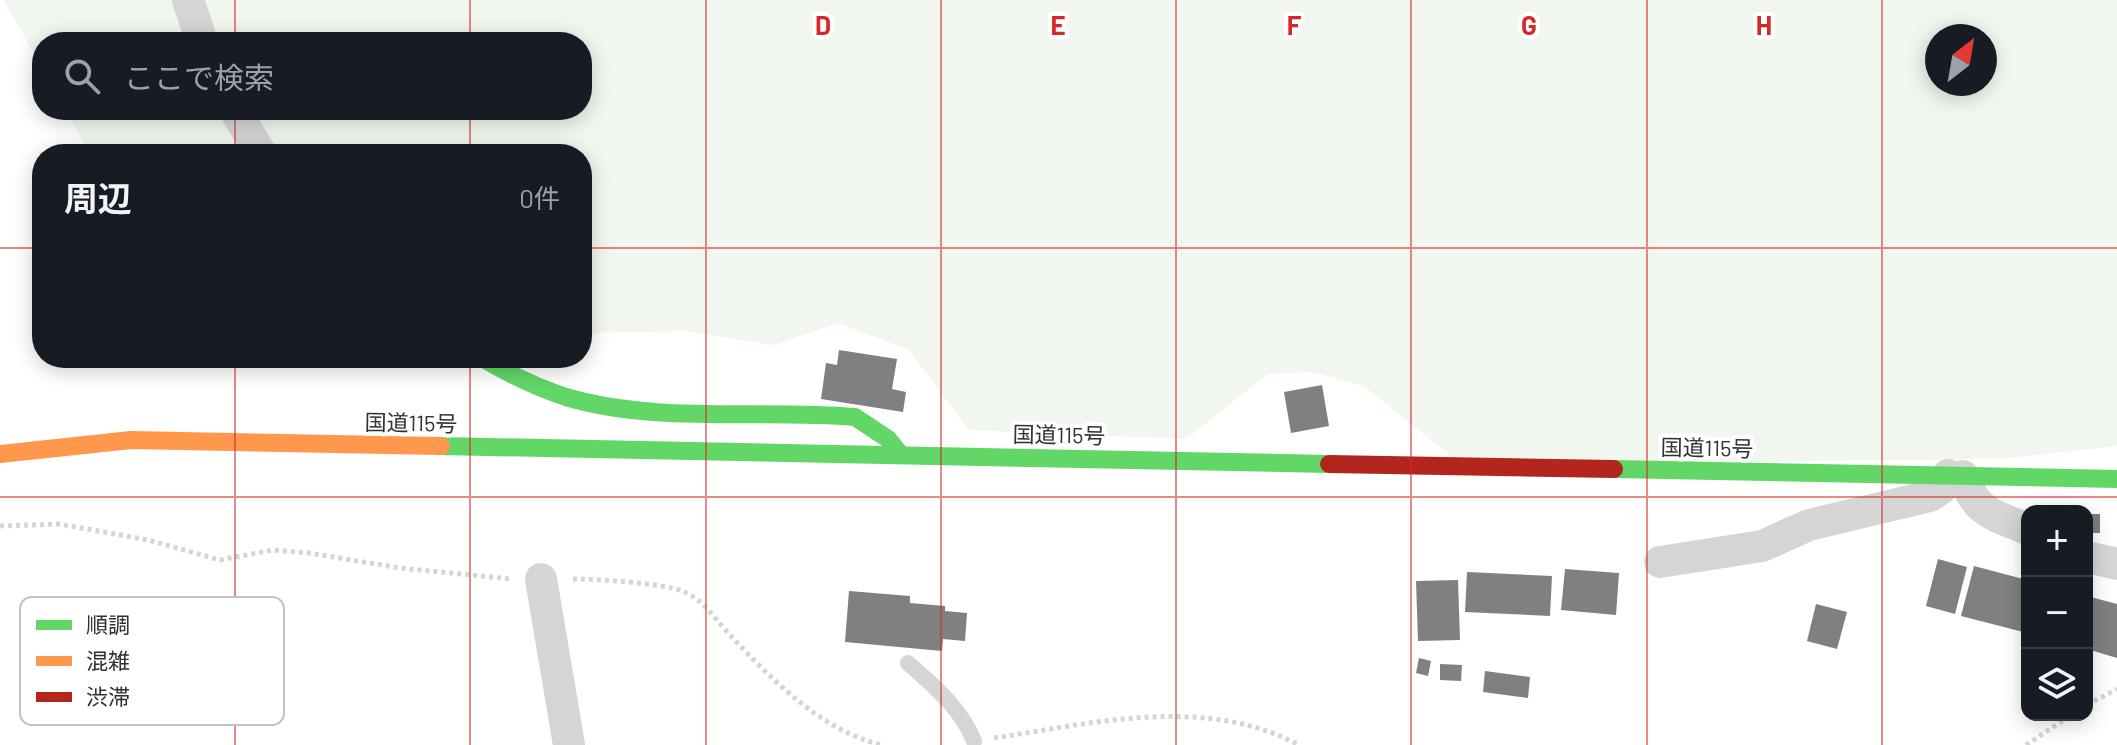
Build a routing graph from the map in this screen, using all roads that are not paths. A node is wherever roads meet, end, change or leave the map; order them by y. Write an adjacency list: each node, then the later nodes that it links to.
1 (188, 0): 2 (street)
2 (199, 32)
3 (241, 120): 4 (street)
4 (255, 144)
5 (497, 368): 7 (main road)
6 (0, 454): 7 (main road, 国道115号)
7 (901, 455): 8 (main road, 国道115号)
8 (1956, 476): 9 (main road, 国道115号); 10 (street); 12 (street)
9 (2117, 479)
10 (2021, 526)
11 (2093, 558): 13 (street)
12 (1660, 562)
13 (2117, 564)
14 (541, 579): 17 (street)
15 (908, 663): 16 (lane)
16 (974, 741)
17 (569, 745)

